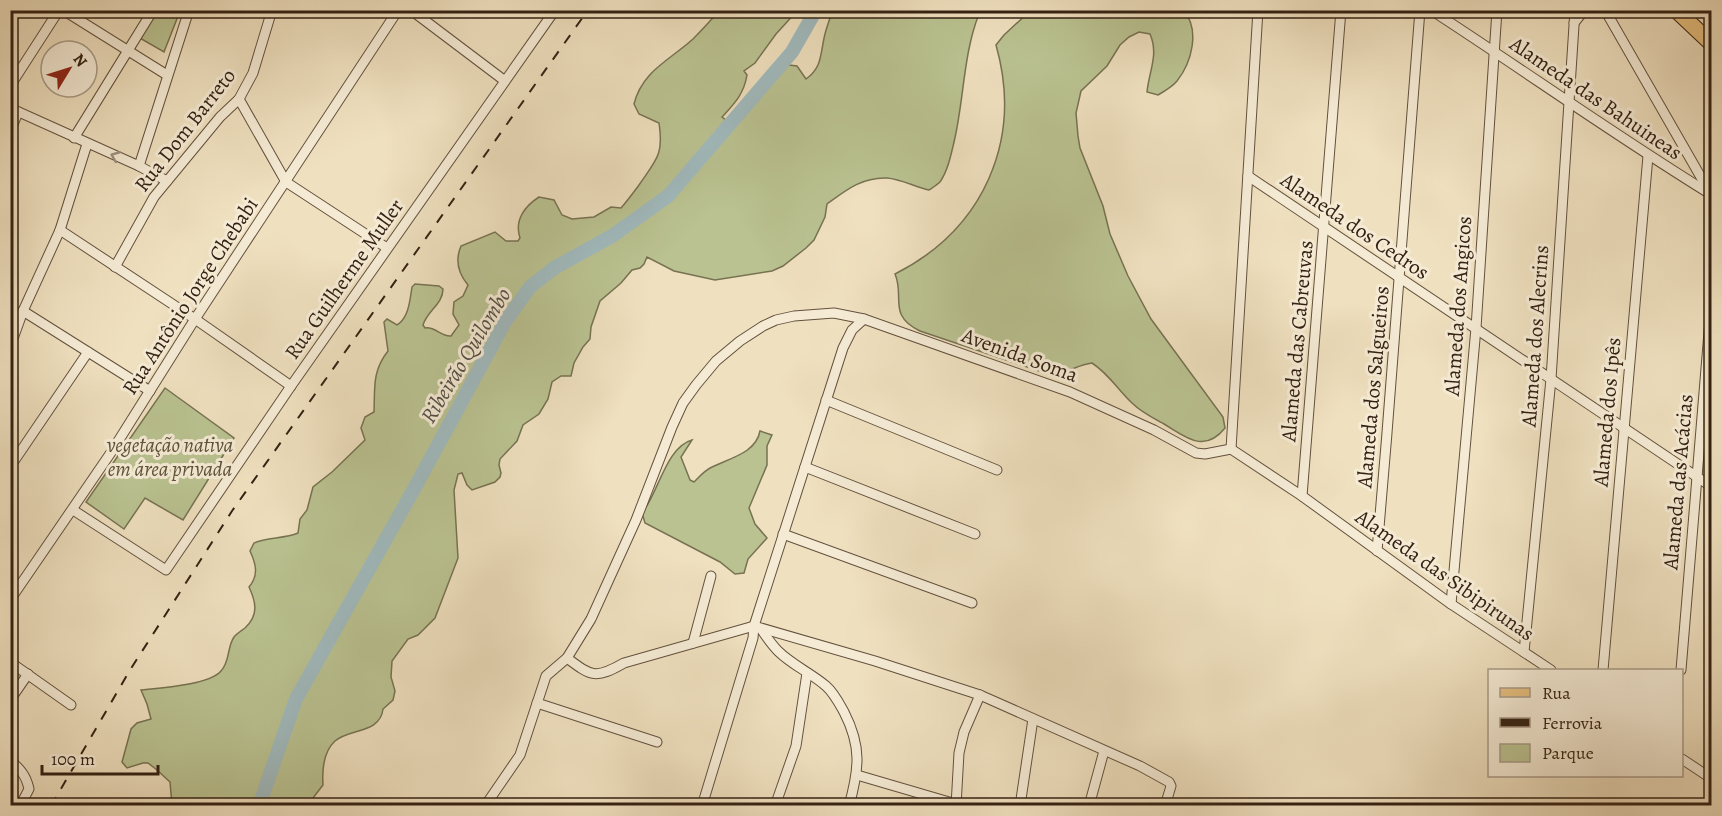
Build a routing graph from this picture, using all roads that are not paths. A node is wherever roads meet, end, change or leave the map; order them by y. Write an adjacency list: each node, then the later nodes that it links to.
1 (61, 10): 19 (street); 23 (street)
2 (153, 10): 19 (street)
3 (189, 10): 21 (street)
4 (272, 10): 24 (street, Rua Dom Barreto)
5 (398, 10): 34 (street, Rua Antônio Jorge Chebabi)
6 (411, 10): 22 (street)
7 (555, 10): 22 (street, Rua Guilherme Muller)
8 (1258, 10): 32 (street)
9 (1341, 10): 36 (street, Alameda das Cabreuvas)
10 (1420, 10): 40 (street, Alameda dos Salgueiros)
11 (1431, 10): 20 (street, Alameda das Bahuineas)
12 (1497, 10): 20 (street, Alameda dos Angicos)
13 (1575, 10): 17 (street, Alameda dos Alecrins)
14 (1592, 10): 17 (street)
15 (1605, 10): 35 (street)
16 (1676, 10): 18 (main road)
17 (1574, 22): 25 (street, Alameda dos Alecrins)
18 (1712, 44)
19 (128, 51): 21 (street); 28 (street)
20 (1493, 51): 25 (street, Alameda das Bahuineas); 45 (street, Alameda dos Angicos)
21 (167, 75): 31 (street)
22 (505, 81): 38 (street, Rua Guilherme Muller)
23 (10, 86)
24 (238, 99): 33 (street, Rua Dom Barreto); 34 (street)
25 (1570, 102): 30 (street, Alameda das Bahuineas); 48 (street, Alameda dos Alecrins)
26 (14, 110): 27 (street); 28 (street)
27 (10, 132)
28 (74, 138): 29 (street)
29 (87, 144): 31 (street, one-way to 29); 37 (street)
30 (1648, 156): 35 (street, Alameda das Bahuineas); 52 (street, Alameda dos Ipês)
31 (139, 166): 33 (street)
32 (1248, 176): 36 (street, Alameda dos Cedros); 53 (street)
33 (167, 181): 39 (street, Rua Dom Barreto)
34 (286, 182): 38 (street); 43 (street, Rua Antônio Jorge Chebabi)
35 (1712, 195)
36 (1324, 226): 40 (street, Alameda dos Cedros); 59 (street, Alameda das Cabreuvas)
37 (60, 230): 39 (street); 42 (street)
38 (387, 249): 49 (street, Rua Guilherme Muller)
39 (115, 267): 43 (street)
40 (1400, 279): 45 (street, Alameda dos Cedros); 63 (street, Alameda dos Salgueiros)
41 (1712, 296): 57 (street, Alameda das Acácias)
42 (23, 311): 46 (street); 47 (street)
43 (195, 319): 49 (street); 50 (street, Rua Antônio Jorge Chebabi)
44 (864, 319): 51 (street); 53 (street, Avenida Soma); 71 (street, Avenida Soma)
45 (1476, 328): 48 (street, Alameda dos Cedros); 67 (street, Alameda dos Angicos)
46 (10, 347)
47 (88, 352): 50 (street); 54 (street)
48 (1551, 379): 52 (street, Alameda dos Cedros); 70 (street, Alameda dos Alecrins)
49 (291, 386): 60 (street, Rua Guilherme Muller)
50 (150, 391): 60 (street, Rua Antônio Jorge Chebabi)
51 (826, 400): 55 (street); 56 (street)
52 (1624, 427): 57 (street, Alameda dos Cedros); 74 (street, Alameda dos Ipês)
53 (1231, 449): 59 (street, Alameda das Sibipirunas)
54 (10, 467)
55 (805, 467): 61 (street); 62 (street)
56 (997, 470)
57 (1697, 478): 58 (street, Alameda dos Cedros); 75 (street, Alameda das Acácias)
58 (1712, 487)
59 (1302, 496): 63 (street, Alameda das Sibipirunas)
60 (73, 510): 65 (street, Rua Antônio Jorge Chebabi)
61 (783, 534): 66 (street); 68 (street)
62 (975, 534)
63 (1377, 551): 67 (street, Alameda das Sibipirunas)
64 (711, 576): 69 (street)
65 (10, 600)
66 (972, 603)
67 (1451, 604): 70 (street, Alameda das Sibipirunas)
68 (757, 627): 69 (street); 76 (street); 78 (street); 92 (street)
69 (693, 643): 71 (street)
70 (1524, 652): 73 (street, Alameda das Sibipirunas)
71 (567, 658): 80 (street, Avenida Soma)
72 (10, 662): 77 (street)
73 (1550, 669)
74 (1603, 669)
75 (1681, 669)
76 (807, 673): 87 (street); 93 (street)
77 (28, 675): 79 (street); 81 (street)
78 (980, 695): 82 (street); 89 (street)
79 (10, 700)
80 (537, 703): 83 (street); 91 (street, Avenida Soma)
81 (71, 705)
82 (1033, 719): 84 (street); 95 (street)
83 (657, 742)
84 (1104, 751): 96 (street); 97 (street)
85 (10, 760): 90 (street)
86 (1683, 760): 88 (street)
87 (857, 775): 89 (street); 94 (street)
88 (1712, 778)
89 (956, 805)
90 (20, 806)
91 (485, 806)
92 (702, 806)
93 (775, 806)
94 (849, 806)
95 (1020, 806)
96 (1089, 806)
97 (1165, 806)

